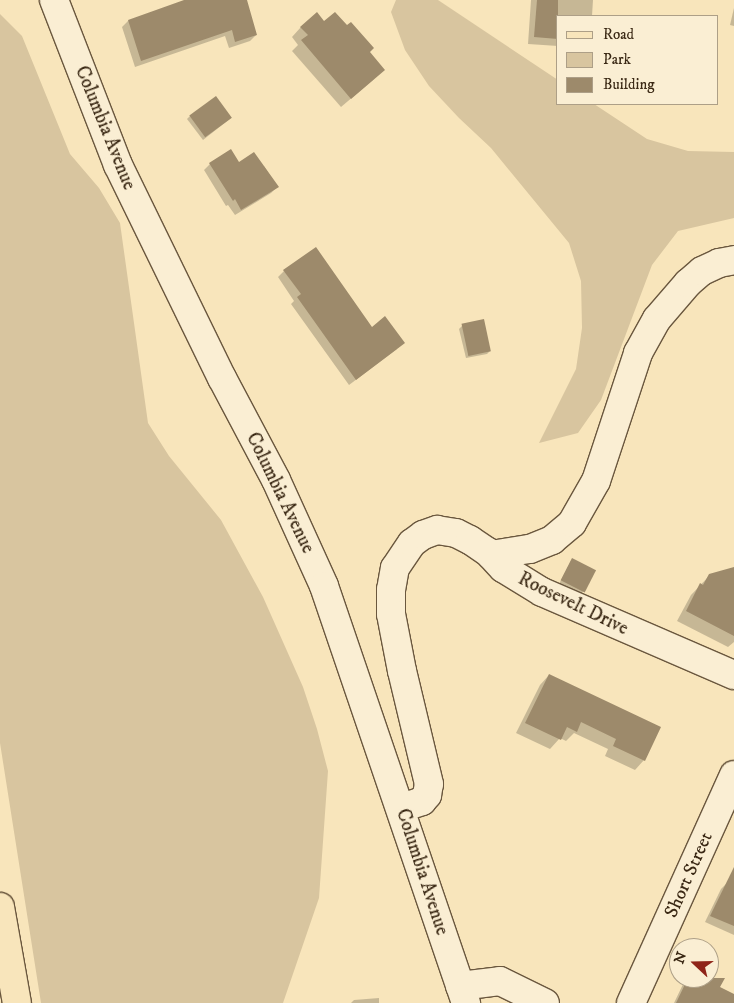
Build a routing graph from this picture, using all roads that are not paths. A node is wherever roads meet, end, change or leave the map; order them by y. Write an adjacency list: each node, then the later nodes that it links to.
1 (54, 0): 6 (street, Columbia Avenue)
2 (734, 260): 3 (street)
3 (490, 555): 4 (street, Roosevelt Drive); 6 (street, Roosevelt Drive)
4 (734, 675)
5 (734, 775): 11 (street, Short Street)
6 (401, 808): 8 (street, Columbia Avenue)
7 (0, 907): 9 (main road)
8 (463, 995): 10 (street)
9 (15, 998)
10 (545, 1003)
11 (631, 1003)

